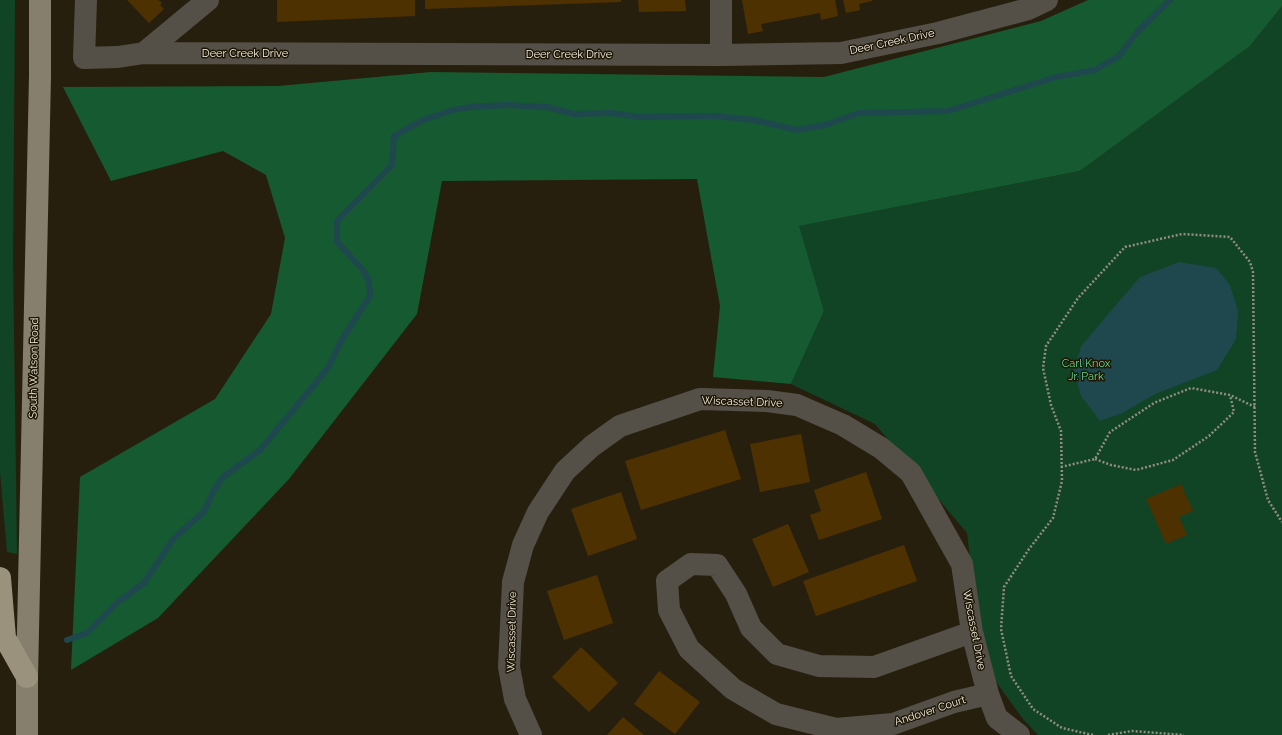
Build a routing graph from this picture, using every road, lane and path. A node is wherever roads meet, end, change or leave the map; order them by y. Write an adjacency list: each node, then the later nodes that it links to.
1 (40, 0): 15 (main road, South Watson Road)
2 (86, 0): 6 (street, Deer Creek Drive)
3 (208, 0): 6 (street)
4 (721, 0): 7 (street)
5 (1047, 0): 7 (street, Deer Creek Drive)
6 (144, 54): 7 (street, Deer Creek Drive)
7 (721, 56)
8 (1230, 396): 9 (path); 10 (path); 10 (path)
9 (1254, 407): 11 (path); 12 (path)
10 (1094, 459): 11 (path)
11 (1061, 467): 20 (path)
12 (1282, 522)
13 (0, 578): 15 (highway)
14 (972, 632): 16 (street, Wiscasset Drive); 16 (street, Andover Court); 18 (street, Wiscasset Drive)
15 (27, 677): 17 (main road, South Watson Road)
16 (988, 694): 19 (street, Wiscasset Drive)
17 (28, 735)
18 (531, 735)
19 (1019, 735)
20 (1092, 735)
21 (1108, 735): 22 (path)
22 (1184, 735)

